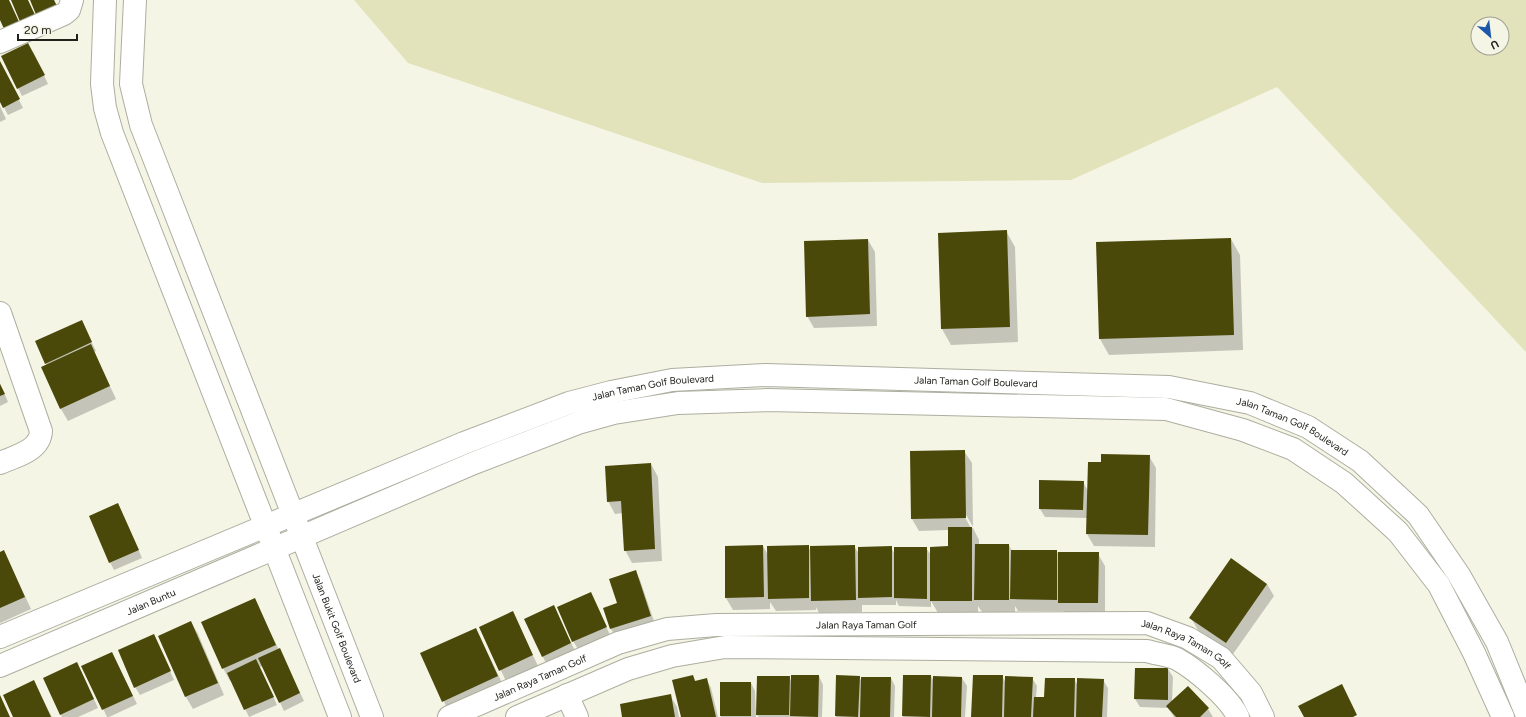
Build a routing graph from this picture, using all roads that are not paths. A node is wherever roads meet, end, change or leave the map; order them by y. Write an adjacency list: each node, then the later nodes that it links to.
1 (72, 0): 4 (street)
2 (104, 0): 8 (street)
3 (135, 0): 7 (street, Jalan Bukit Golf Boulevard)
4 (0, 42)
5 (1, 319): 6 (street)
6 (0, 463)
7 (294, 514): 8 (street); 9 (street, Jalan Bukit Golf Boulevard); 16 (street, Jalan Taman Golf Boulevard)
8 (265, 526): 10 (street); 11 (street)
9 (302, 537): 10 (street, Jalan Buntu); 17 (street, Jalan Taman Golf Boulevard); 19 (street, Jalan Bukit Golf Boulevard)
10 (274, 550): 12 (street, Jalan Buntu); 18 (street)
11 (0, 637)
12 (0, 666)
13 (546, 675): 14 (street, Jalan Raya Taman Golf); 15 (street); 25 (street, Jalan Raya Taman Golf)
14 (498, 696): 20 (street, Jalan Raya Taman Golf); 21 (street)
15 (562, 697): 22 (street, Jalan Raya Taman Golf); 23 (street); 24 (street, Jalan Raya Taman Golf)
16 (1522, 704): 17 (street)
17 (1501, 710)
18 (340, 717)
19 (372, 717)
20 (449, 717)
21 (508, 717)
22 (517, 717)
23 (577, 717)
24 (1238, 717)
25 (1263, 717)

